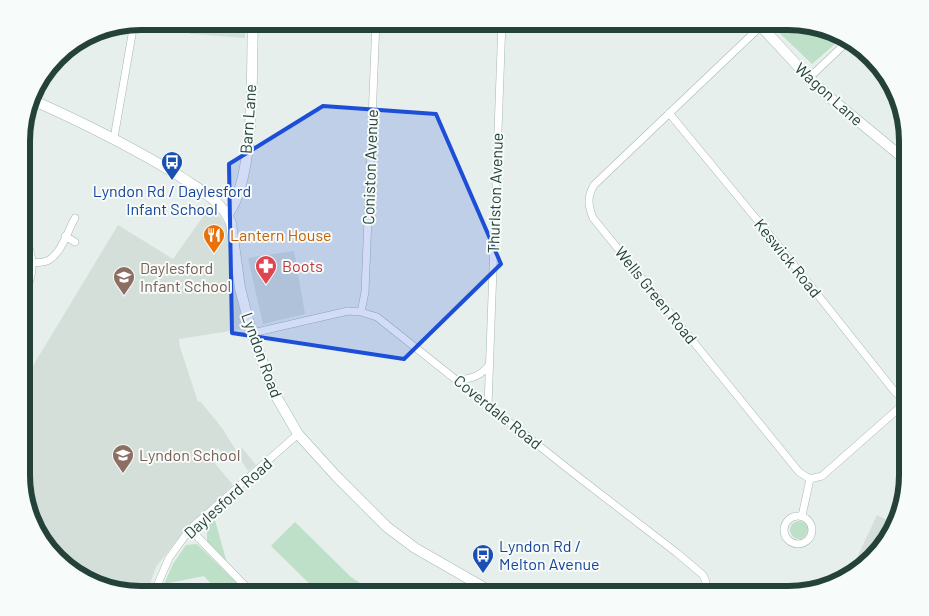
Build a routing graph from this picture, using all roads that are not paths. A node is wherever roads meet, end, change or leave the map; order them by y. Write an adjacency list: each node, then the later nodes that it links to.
1 (133, 30): 11 (street)
2 (253, 30): 13 (street, Barn Lane)
3 (376, 30): 20 (street, Coniston Avenue)
4 (502, 30): 22 (street, Thurlston Avenue)
5 (753, 30): 10 (street, Wells Green Road)
6 (765, 30): 8 (street, Wagon Lane)
7 (843, 45): 8 (street)
8 (809, 78): 12 (street, Wagon Lane)
9 (37, 102): 11 (street, Lyndon Road)
10 (668, 113): 24 (street, Keswick Road); 28 (street, Wells Green Road)
11 (114, 138): 13 (street, Lyndon Road)
12 (899, 155)
13 (228, 214): 21 (street, Lyndon Road)
14 (75, 218): 15 (street)
15 (65, 236): 16 (street); 18 (street)
16 (75, 242)
17 (30, 248): 18 (street)
18 (33, 263): 19 (street)
19 (30, 280)
20 (361, 312): 21 (street, Coverdale Road); 23 (street, Coverdale Road)
21 (252, 333): 27 (street, Lyndon Road)
22 (489, 365): 23 (street); 25 (street, Thurlston Avenue)
23 (457, 380): 25 (street, Coverdale Road)
24 (899, 395)
25 (488, 406): 34 (street, Coverdale Road)
26 (899, 409): 28 (street)
27 (298, 434): 30 (street, Daylesford Road); 33 (street, Lyndon Road)
28 (810, 479): 29 (street)
29 (802, 516): 29 (street)
30 (190, 529): 31 (street, Daylesford Road); 32 (street)
31 (158, 586)
32 (245, 586)
33 (481, 586)
34 (706, 586)

